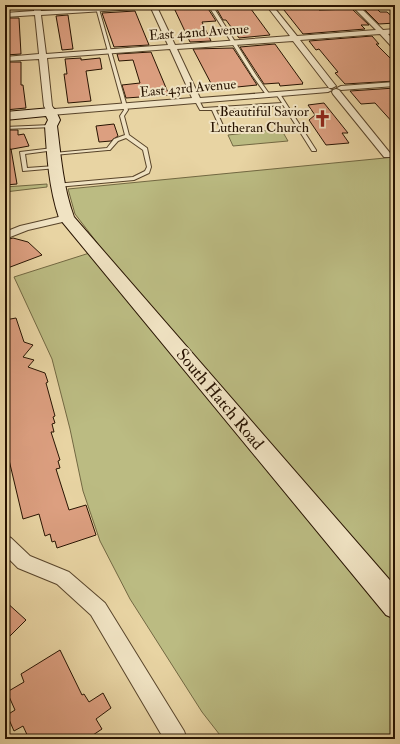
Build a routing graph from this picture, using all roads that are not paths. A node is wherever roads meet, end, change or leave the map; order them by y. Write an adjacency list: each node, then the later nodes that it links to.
1 (153, 5): 2 (street); 7 (street); 14 (street)
2 (160, 5)
3 (210, 5): 12 (lane)
4 (269, 5): 11 (street)
5 (354, 5): 10 (street)
6 (38, 9): 7 (street); 8 (street); 16 (street)
7 (97, 9): 15 (lane)
8 (5, 15)
9 (395, 31): 10 (street, East 42nd Avenue)
10 (382, 32): 11 (street, East 42nd Avenue); 13 (street)
11 (295, 38): 12 (street, East 42nd Avenue); 19 (street)
12 (234, 42): 14 (street, East 42nd Avenue); 21 (lane)
13 (395, 45)
14 (173, 47): 15 (street, East 42nd Avenue); 22 (street)
15 (110, 52): 16 (street, East 42nd Avenue); 24 (lane)
16 (43, 56): 17 (street, East 42nd Avenue); 26 (street)
17 (5, 59)
18 (395, 84): 19 (street, East 43rd Avenue)
19 (334, 89): 20 (street, East 43rd Avenue); 31 (street)
20 (278, 94): 21 (street, East 43rd Avenue); 23 (lane)
21 (268, 95): 22 (street, East 43rd Avenue)
22 (197, 101): 24 (street, East 43rd Avenue); 25 (lane)
23 (284, 104): 25 (lane); 30 (lane)
24 (125, 106): 26 (street, East 43rd Avenue); 29 (lane)
25 (214, 109): 28 (lane)
26 (51, 119): 27 (main road); 27 (lane); 32 (main road, South Hatch Road)
27 (6, 123)
28 (223, 130)
29 (127, 136): 32 (lane); 32 (lane)
30 (314, 150)
31 (387, 155)
32 (55, 164): 32 (lane); 33 (main road, South Hatch Road)
33 (67, 218): 34 (street); 36 (main road, South Hatch Road)
34 (5, 236)
35 (5, 543): 37 (street)
36 (395, 606)
37 (176, 739)

